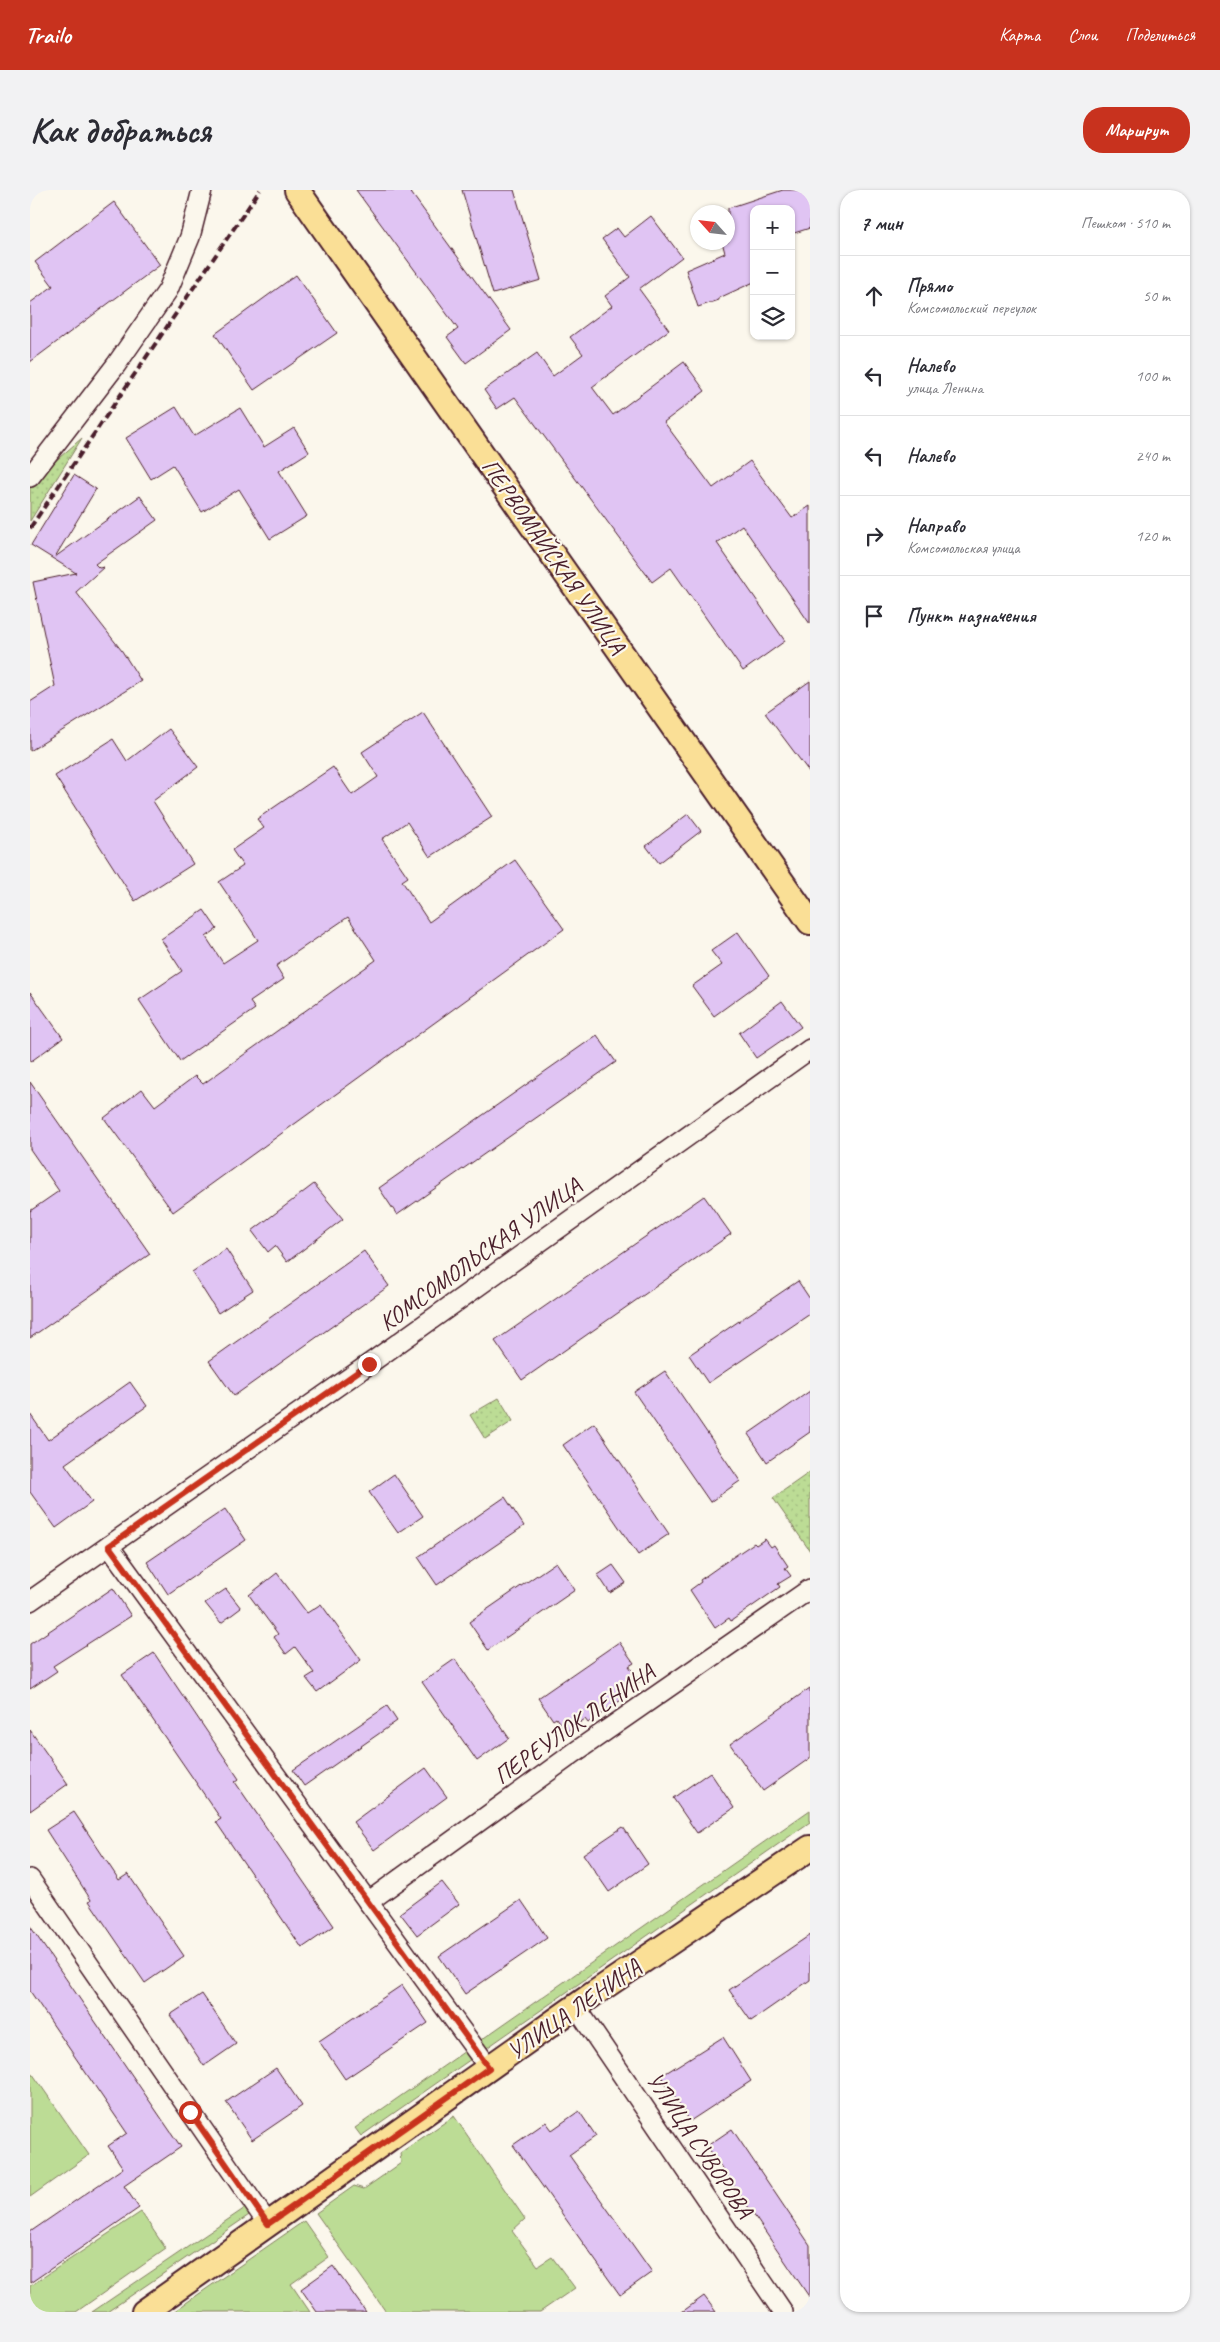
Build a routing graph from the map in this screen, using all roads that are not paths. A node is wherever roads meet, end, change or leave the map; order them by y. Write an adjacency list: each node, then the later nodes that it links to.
1 (202, 190): 3 (street)
2 (297, 190): 4 (main road, ПЕРВОМАЙСКАЯ УЛИЦА)
3 (30, 477)
4 (810, 922)
5 (810, 1049): 6 (street, КОМСОМОЛЬСКАЯ УЛИЦА)
6 (109, 1546): 8 (street, КОМСОМОЛЬСКАЯ УЛИЦА); 11 (street)
7 (810, 1589): 11 (street, ПЕРЕУЛОК ЛЕНИНА)
8 (30, 1601)
9 (810, 1848): 12 (main road, УЛИЦА ЛЕНИНА)
10 (30, 1879): 14 (street)
11 (368, 1902): 13 (street)
12 (576, 2007): 13 (main road, УЛИЦА ЛЕНИНА); 16 (street, УЛИЦА СУВОРОВА)
13 (489, 2068): 14 (main road, УЛИЦА ЛЕНИНА)
14 (268, 2224): 15 (main road, УЛИЦА ЛЕНИНА)
15 (144, 2312)
16 (782, 2312)

